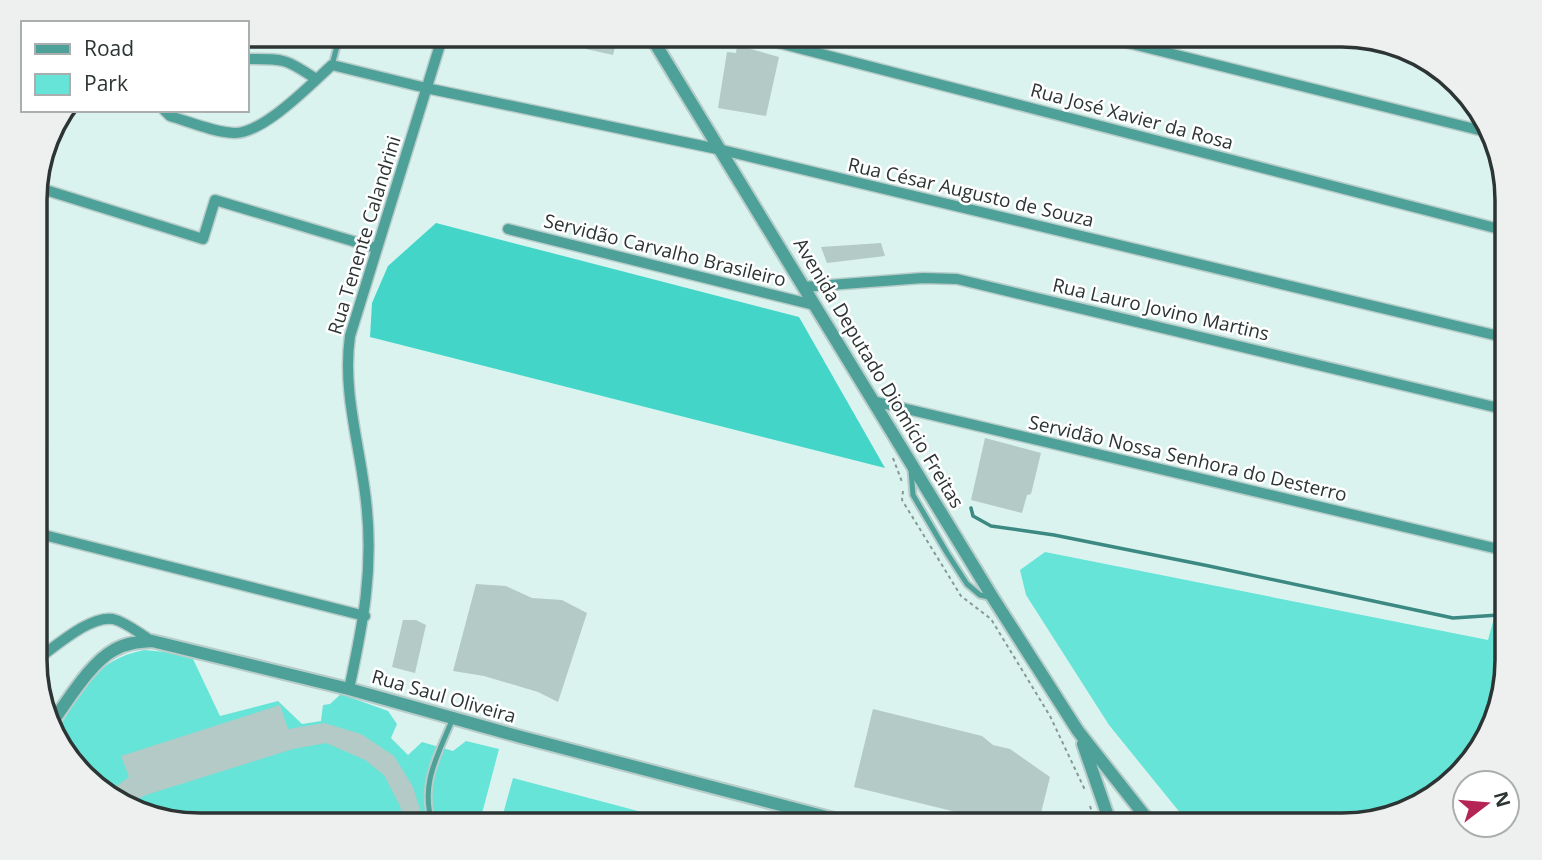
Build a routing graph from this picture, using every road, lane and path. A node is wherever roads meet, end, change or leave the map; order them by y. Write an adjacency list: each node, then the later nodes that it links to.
1 (805, 47): 14 (street, Rua José Xavier da Rosa)
2 (1145, 47): 11 (street)
3 (337, 48): 7 (lane)
4 (439, 48): 9 (street, Rua Tenente Calandrini)
5 (658, 48): 12 (street, Avenida Deputado Diomício Freitas)
6 (248, 59): 8 (street)
7 (332, 65): 8 (street); 9 (street, Rua César Augusto de Souza)
8 (316, 79): 10 (street)
9 (426, 88): 12 (street, Rua César Augusto de Souza); 16 (street, Rua Tenente Calandrini)
10 (166, 112)
11 (1477, 129)
12 (722, 150): 17 (street, Avenida Deputado Diomício Freitas); 19 (street, Rua César Augusto de Souza)
13 (48, 191): 16 (street)
14 (1494, 228)
15 (508, 229): 18 (street, Servidão Carvalho Brasileiro)
16 (376, 248): 25 (street, Rua Tenente Calandrini)
17 (803, 287): 18 (street, Avenida Deputado Diomício Freitas); 21 (street, Rua Lauro Jovino Martins)
18 (814, 305): 20 (street, Avenida Deputado Diomício Freitas)
19 (1494, 335)
20 (873, 401): 24 (street, Servidão Nossa Senhora do Desterro); 31 (street, Avenida Deputado Diomício Freitas)
21 (1494, 407)
22 (893, 460): 32 (path)
23 (47, 536): 25 (street)
24 (1494, 548)
25 (365, 616): 28 (street, Rua Tenente Calandrini)
26 (152, 641): 27 (street); 28 (street, Rua Saul Oliveira); 29 (street, Rua Saul Oliveira)
27 (47, 652)
28 (349, 689): 30 (street, Rua Saul Oliveira)
29 (58, 715)
30 (453, 718): 34 (street, Rua Saul Oliveira); 38 (lane)
31 (1078, 731): 36 (street, Avenida Deputado Diomício Freitas); 37 (street, Avenida Deputado Diomício Freitas)
32 (1087, 794)
33 (1090, 804): 35 (path)
34 (810, 812)
35 (1092, 812)
36 (1107, 812)
37 (1142, 812)
38 (430, 813)

